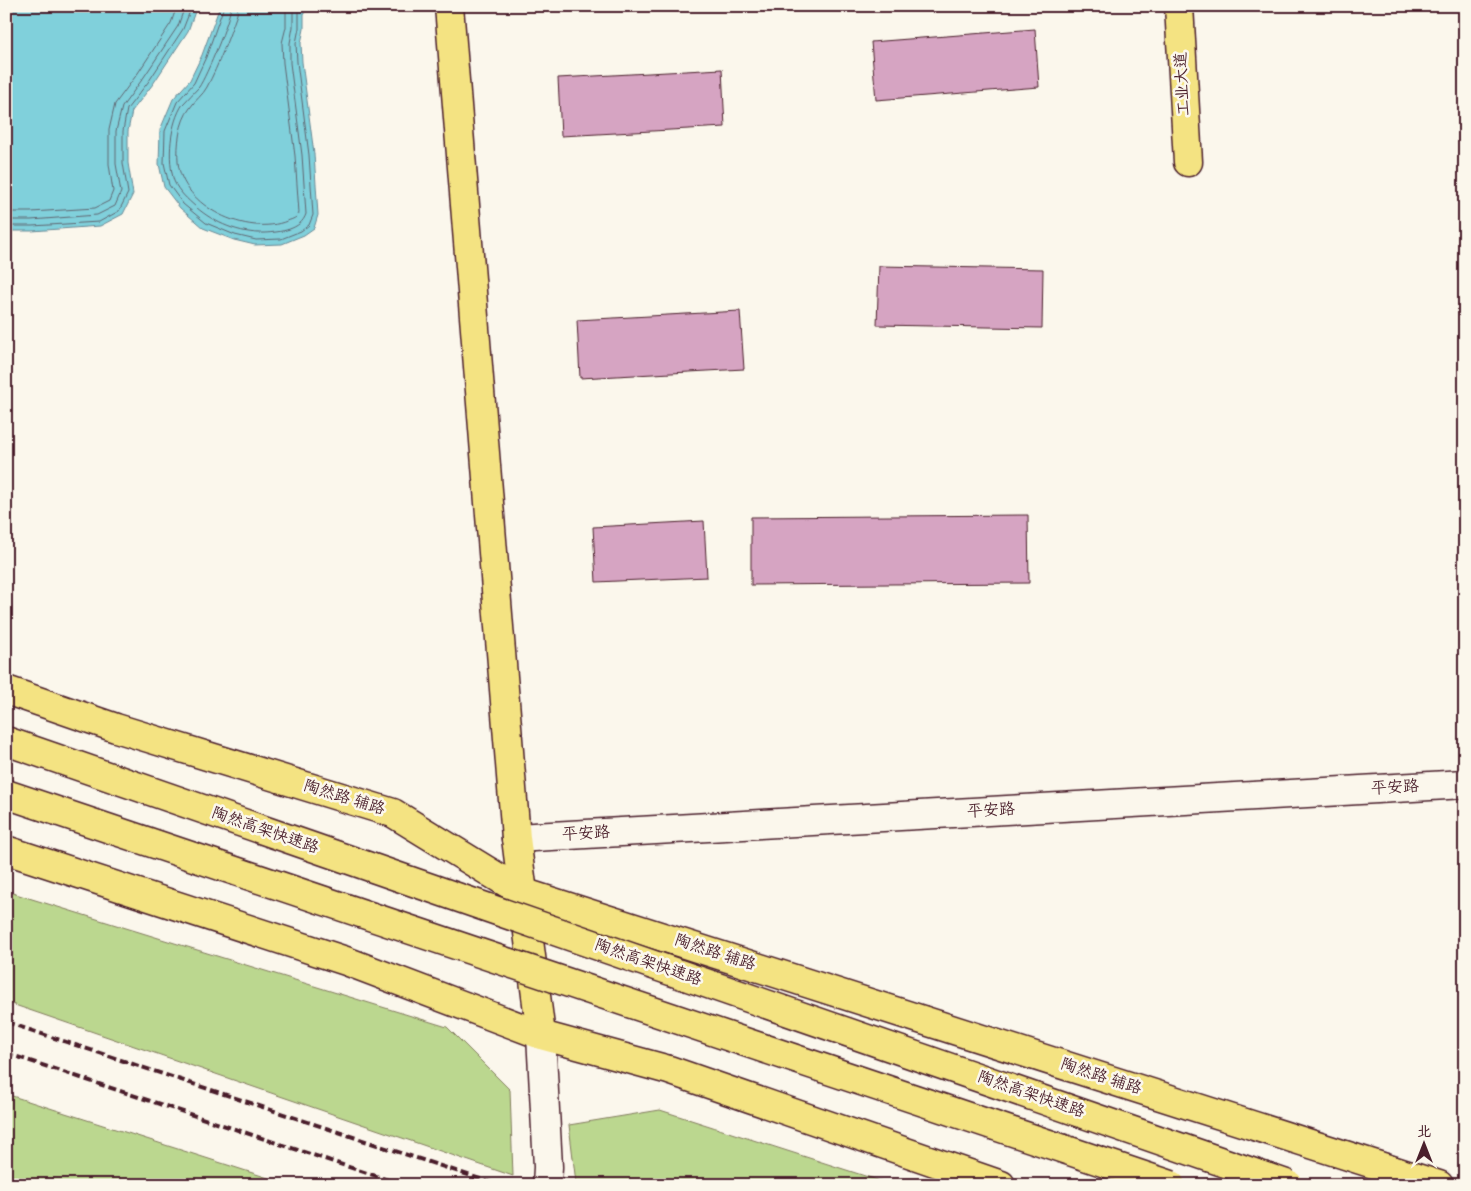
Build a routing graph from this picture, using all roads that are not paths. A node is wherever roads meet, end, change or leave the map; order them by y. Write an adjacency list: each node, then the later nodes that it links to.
1 (449, 6): 8 (main road)
2 (1178, 6): 3 (main road, 工业大道)
3 (1188, 162)
4 (6, 690): 10 (main road, 陶然路 辅路)
5 (6, 741): 15 (main road, 陶然高架快速路, bridge)
6 (1465, 784): 8 (street, 平安路)
7 (6, 794): 14 (main road, bridge)
8 (516, 838): 10 (main road)
9 (6, 850): 11 (main road)
10 (522, 892): 11 (main road); 16 (main road, 陶然路 辅路)
11 (541, 1035): 12 (street); 13 (main road)
12 (547, 1185)
13 (1001, 1185)
14 (1171, 1185)
15 (1289, 1185)
16 (1439, 1185)

